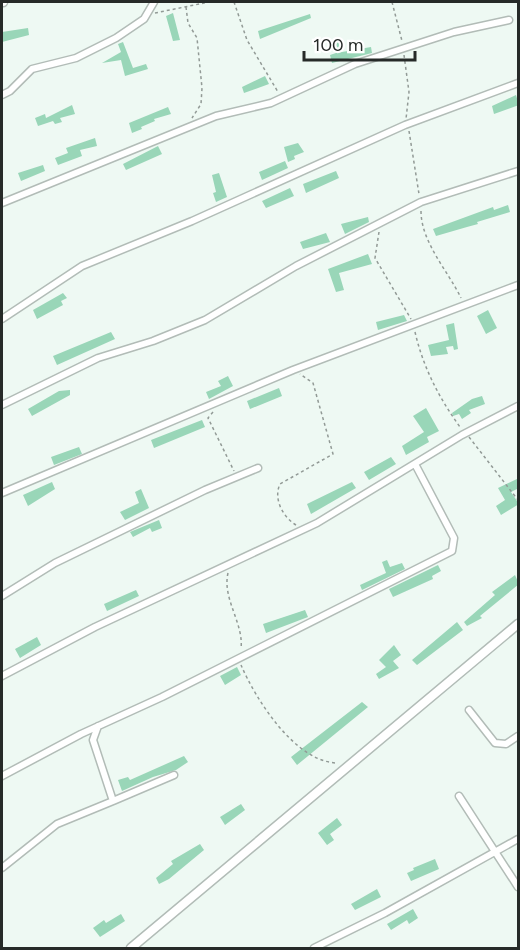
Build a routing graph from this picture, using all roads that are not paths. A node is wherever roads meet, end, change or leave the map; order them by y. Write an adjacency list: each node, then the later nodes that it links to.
1 (153, 2): 4 (street)
2 (509, 20): 6 (street)
3 (519, 83): 8 (street)
4 (2, 95)
5 (519, 171): 9 (street)
6 (2, 202)
7 (519, 285): 13 (street)
8 (2, 319)
9 (2, 405)
10 (519, 406): 11 (street)
11 (414, 464): 16 (street); 18 (street)
12 (258, 468): 14 (street)
13 (2, 493)
14 (2, 596)
15 (519, 624): 30 (main road)
16 (2, 676)
17 (469, 710): 20 (street)
18 (98, 726): 19 (street); 21 (street)
19 (81, 734): 21 (street); 23 (street)
20 (519, 736)
21 (93, 740): 25 (street)
22 (174, 775): 25 (street)
23 (2, 776)
24 (459, 796): 27 (street)
25 (113, 801): 28 (street)
26 (519, 839): 27 (street)
27 (497, 852): 29 (street); 31 (street)
28 (2, 868)
29 (519, 888)
30 (136, 947)
31 (314, 948)

